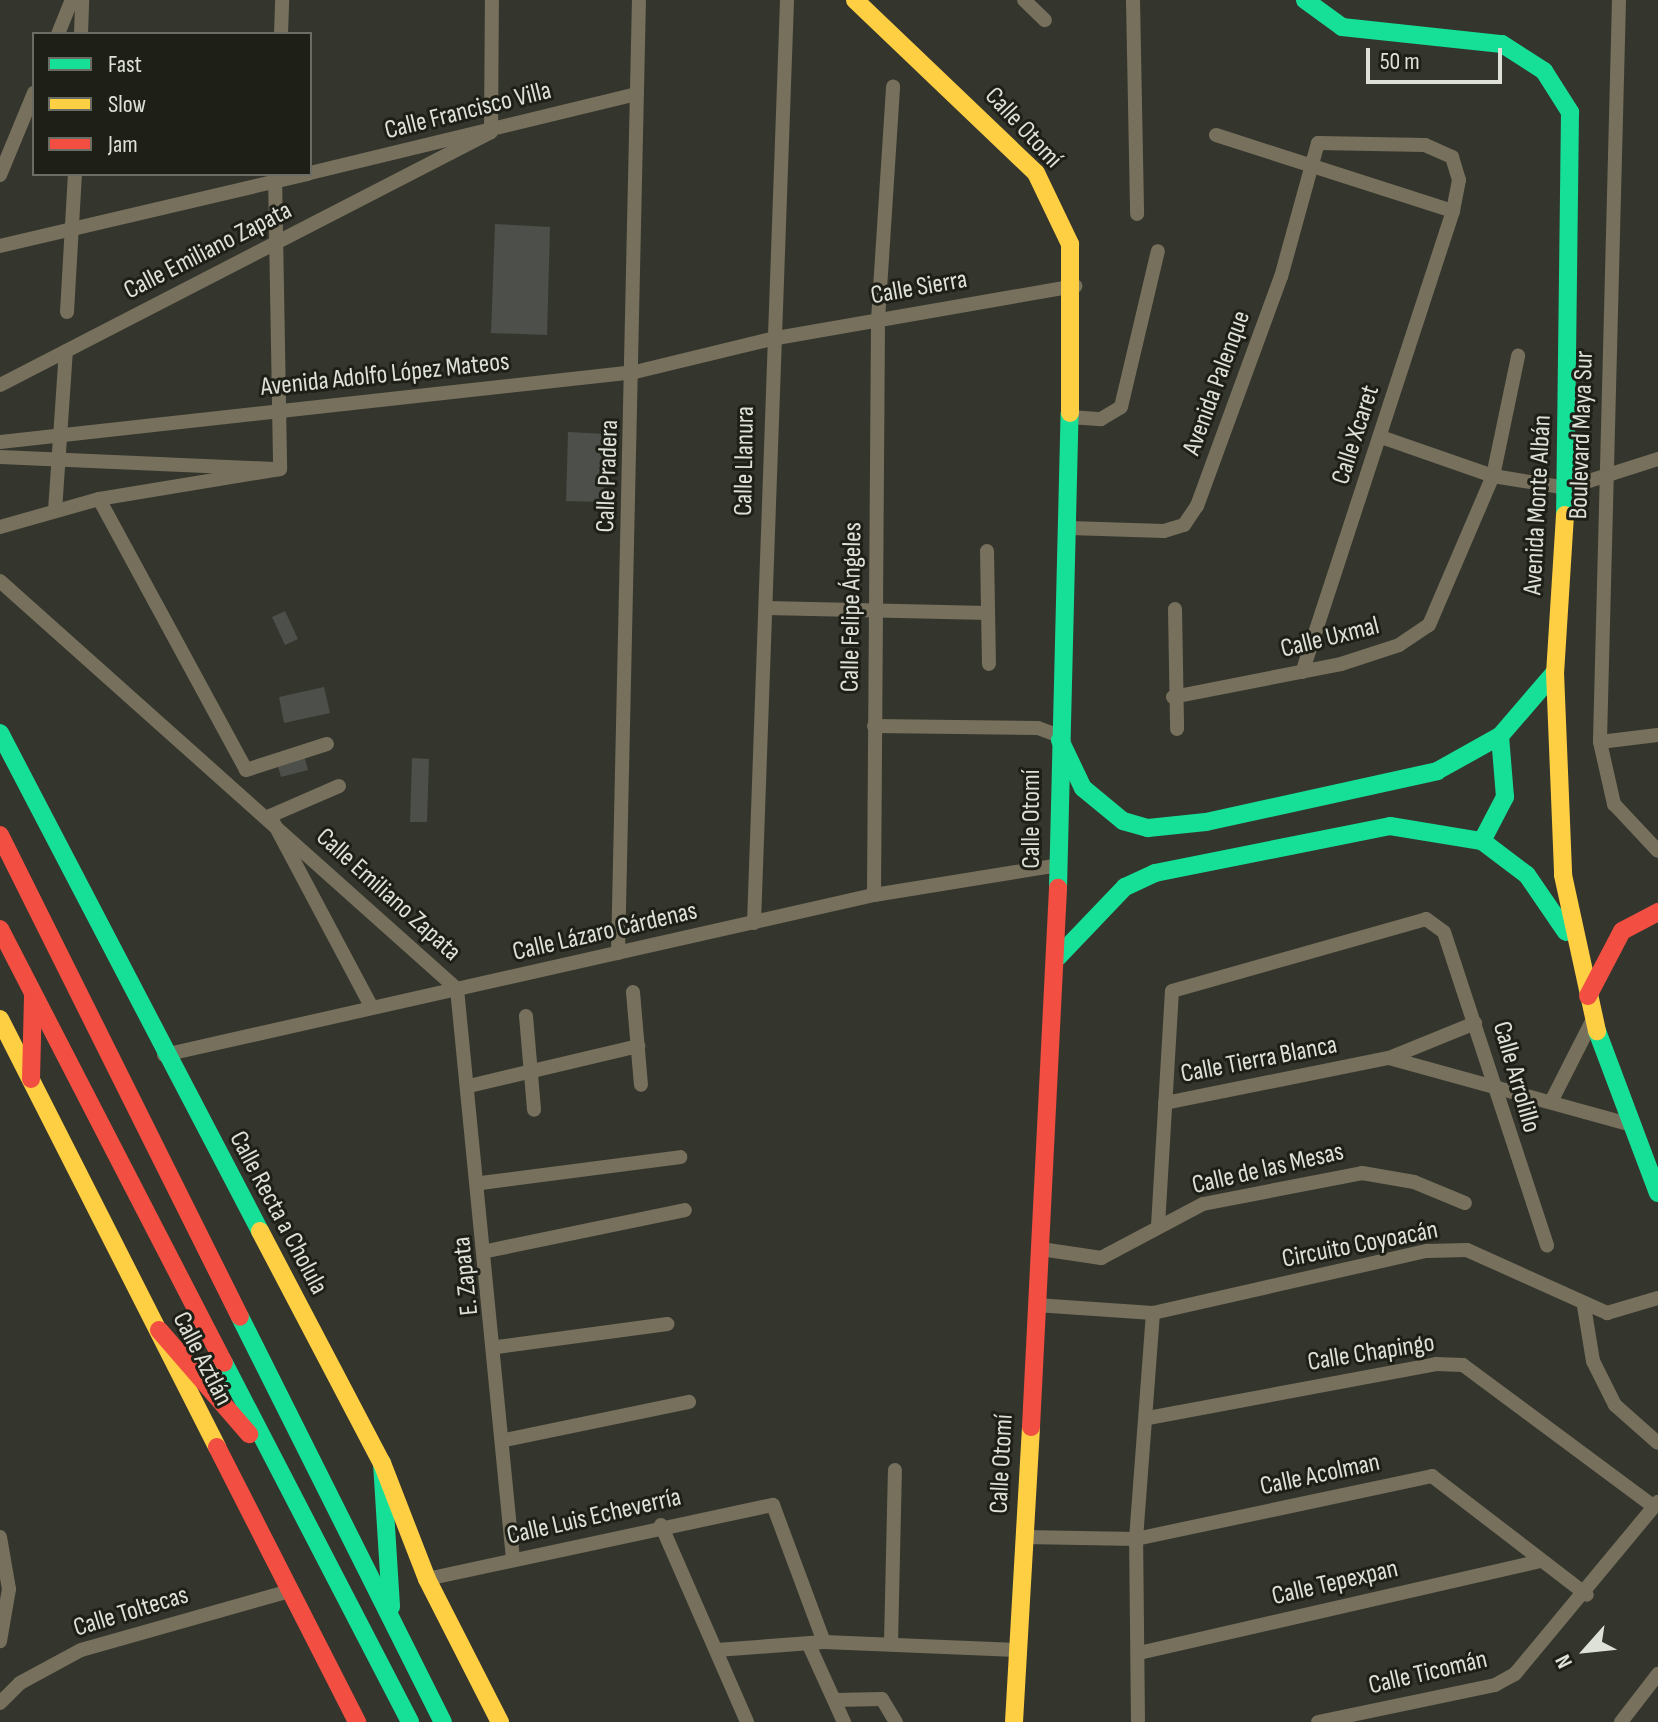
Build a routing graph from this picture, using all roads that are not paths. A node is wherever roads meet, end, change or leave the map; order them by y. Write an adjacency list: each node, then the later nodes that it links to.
1 (72, 0): 13 (street)
2 (82, 0): 14 (street)
3 (282, 0): 15 (street)
4 (492, 0): 19 (street)
5 (639, 0): 17 (street, Calle Pradera)
6 (787, 0): 36 (street, Calle Llanura)
7 (1024, 0): 12 (street)
8 (1133, 0): 28 (street)
9 (1305, 0): 52 (street, Avenida Monte Albán)
10 (1619, 0): 51 (street, Boulevard Maya Sur)
11 (863, 3): 33 (street, Calle Otomí)
12 (1045, 20)
13 (59, 32)
14 (81, 32)
15 (281, 32)
16 (893, 86): 35 (street, Calle Felipe Ángeles)
17 (637, 94): 19 (street, Calle Francisco Villa); 39 (street, Calle Pradera)
18 (32, 98): 24 (street)
19 (491, 132): 23 (street, Calle Francisco Villa); 30 (street, Calle Emiliano Zapata)
20 (1216, 135): 22 (street)
21 (1318, 143): 22 (street, Avenida Palenque); 27 (street, Calle Xcaret)
22 (1313, 166): 27 (street); 56 (street, Avenida Palenque)
23 (312, 173)
24 (0, 175)
25 (75, 176): 29 (street)
26 (275, 178): 29 (street, Calle Francisco Villa); 30 (street)
27 (1453, 211): 44 (street, Calle Xcaret)
28 (1137, 214)
29 (72, 230): 31 (street, Calle Francisco Villa); 34 (street)
30 (276, 242): 37 (street, Calle Emiliano Zapata); 41 (street)
31 (0, 246)
32 (1158, 251): 42 (street)
33 (1075, 286): 35 (street, Calle Sierra); 42 (street, Calle Otomí)
34 (67, 312)
35 (878, 320): 36 (street, Calle Sierra); 61 (street, Calle Felipe Ángeles)
36 (771, 339): 39 (street, Avenida Adolfo López Mateos); 59 (street, Calle Llanura)
37 (66, 351): 40 (street, Calle Emiliano Zapata); 43 (street)
38 (1518, 356): 50 (street, Calle Uxmal)
39 (635, 372): 41 (street, Avenida Adolfo López Mateos); 86 (street, Calle Pradera)
40 (0, 385)
41 (279, 411): 43 (street, Avenida Adolfo López Mateos); 49 (street)
42 (1070, 417): 56 (street, Calle Otomí)
43 (60, 435): 45 (street, Avenida Adolfo López Mateos); 47 (street)
44 (1381, 437): 50 (street); 64 (street, Calle Xcaret)
45 (0, 442)
46 (0, 457): 47 (street)
47 (59, 459): 49 (street); 54 (street)
48 (1658, 459): 51 (street)
49 (280, 469): 53 (street)
50 (1493, 476): 52 (street); 64 (street, Calle Uxmal)
51 (1607, 479): 52 (street); 73 (street, Boulevard Maya Sur)
52 (1567, 488): 65 (street, Avenida Monte Albán)
53 (99, 499): 54 (street); 74 (street)
54 (55, 511): 55 (street)
55 (0, 527)
56 (1069, 528): 70 (street, Calle Otomí)
57 (987, 551): 62 (street)
58 (0, 581): 76 (street, Calle Emiliano Zapata)
59 (767, 608): 61 (street); 83 (street, Calle Llanura)
60 (1175, 609): 66 (street)
61 (876, 613): 62 (street); 67 (street, Calle Felipe Ángeles)
62 (988, 613): 63 (street)
63 (989, 664)
64 (1302, 672): 66 (street, Calle Uxmal)
65 (1555, 672): 72 (street); 85 (street, Avenida Monte Albán)
66 (1173, 697): 68 (street)
67 (874, 726): 70 (street); 81 (street, Calle Felipe Ángeles)
68 (1177, 729)
69 (0, 733): 98 (street, Calle Recta a Cholula)
70 (1057, 735): 72 (street); 80 (street, Calle Otomí)
71 (1658, 735): 73 (street)
72 (1500, 736): 78 (street)
73 (1600, 742): 79 (street, Boulevard Maya Sur)
74 (327, 744)
75 (339, 786): 76 (street)
76 (273, 822): 88 (street, Calle Emiliano Zapata); 92 (street)
77 (0, 835): 142 (street)
78 (1482, 841): 85 (street); 87 (street)
79 (1658, 851)
80 (1059, 865): 81 (street, Calle Lázaro Cárdenas); 87 (street, Calle Otomí)
81 (874, 895): 83 (street, Calle Lázaro Cárdenas)
82 (1658, 912): 91 (street)
83 (754, 923): 86 (street, Calle Lázaro Cárdenas)
84 (0, 929): 90 (street)
85 (1572, 942): 91 (street, Avenida Monte Albán)
86 (618, 953): 88 (street, Calle Lázaro Cárdenas)
87 (1058, 957): 116 (street, Calle Otomí)
88 (457, 989): 92 (street, Calle Lázaro Cárdenas); 104 (street, E. Zapata)
89 (633, 992): 97 (street)
90 (33, 994): 101 (street); 130 (street)
91 (1588, 996): 95 (street, Avenida Monte Albán)
92 (372, 1008): 98 (street, Calle Lázaro Cárdenas)
93 (526, 1016): 100 (street)
94 (0, 1019): 101 (street, Calle Aztlán)
95 (1593, 1019): 105 (street); 108 (street, Avenida Monte Albán)
96 (1475, 1023): 99 (street, Calle Tierra Blanca); 102 (street, Calle Arrolillo); 106 (street, Calle Arrolillo)
97 (638, 1046): 100 (street); 103 (street)
98 (164, 1055): 129 (street, Calle Recta a Cholula)
99 (1389, 1058): 102 (street, Calle Tierra Blanca); 106 (street, Calle Tierra Blanca)
100 (531, 1072): 104 (street); 107 (street)
101 (31, 1079): 123 (street, Calle Aztlán)
102 (1486, 1079): 105 (street, Calle Tierra Blanca); 115 (street, Calle Arrolillo)
103 (641, 1085)
104 (469, 1086): 110 (street, E. Zapata)
105 (1553, 1098): 108 (street, Calle Tierra Blanca)
106 (1165, 1103): 114 (street, Calle Tierra Blanca)
107 (534, 1110)
108 (1632, 1125): 111 (street, Avenida Monte Albán)
109 (680, 1157): 110 (street)
110 (481, 1183): 117 (street, E. Zapata)
111 (1658, 1193)
112 (1465, 1203): 114 (street, Calle de las Mesas)
113 (685, 1210): 117 (street)
114 (1158, 1226): 116 (street, Calle de las Mesas)
115 (1547, 1246)
116 (1041, 1249): 119 (street, Calle Otomí)
117 (487, 1251): 124 (street, E. Zapata)
118 (1658, 1298): 120 (street, Circuito Coyoacán)
119 (1036, 1305): 121 (street, Circuito Coyoacán); 135 (street, Calle Otomí)
120 (1584, 1306): 121 (street, Circuito Coyoacán); 128 (street)
121 (1153, 1313): 126 (street)
122 (667, 1324): 124 (street)
123 (159, 1330): 130 (street); 140 (street, Calle Aztlán)
124 (497, 1347): 127 (street, E. Zapata)
125 (689, 1402): 127 (street)
126 (1148, 1418): 132 (street, Calle Chapingo); 136 (street)
127 (505, 1440): 137 (street, E. Zapata)
128 (1658, 1443)
129 (382, 1463): 139 (street, Calle Recta a Cholula); 142 (street)
130 (276, 1465): 149 (street)
131 (895, 1470): 145 (street)
132 (1656, 1504): 141 (street, Calle Ticomán)
133 (661, 1525): 137 (street, Calle Luis Echeverría); 144 (street, Calle Luis Echeverría); 147 (street)
134 (0, 1537): 143 (street)
135 (1024, 1537): 136 (street, Calle Acolman); 148 (street, Calle Otomí)
136 (1136, 1539): 138 (street, Calle Acolman); 150 (street)
137 (513, 1559): 139 (street, Calle Luis Echeverría)
138 (1541, 1561): 141 (street, Calle Acolman); 150 (street, Calle Tepexpan)
139 (427, 1579): 158 (street, Calle Recta a Cholula)
140 (289, 1591): 153 (street, Calle Toltecas); 154 (street, Calle Aztlán)
141 (1587, 1595): 164 (street, Calle Ticomán)
142 (391, 1617): 157 (street)
143 (0, 1641)
144 (824, 1642): 145 (street); 146 (street)
145 (891, 1643): 148 (street)
146 (809, 1645): 147 (street); 152 (street)
147 (717, 1650): 159 (street)
148 (1017, 1650): 162 (street, Calle Otomí)
149 (374, 1651): 155 (street); 156 (street)
150 (1139, 1653): 163 (street)
151 (1658, 1674): 165 (street)
152 (835, 1700): 160 (street); 161 (street)
153 (0, 1703)
154 (357, 1722)
155 (397, 1722)
156 (410, 1722)
157 (443, 1722)
158 (500, 1722)
159 (747, 1722)
160 (844, 1722)
161 (896, 1722)
162 (1014, 1722)
163 (1138, 1722)
164 (1318, 1722)
165 (1621, 1722)

